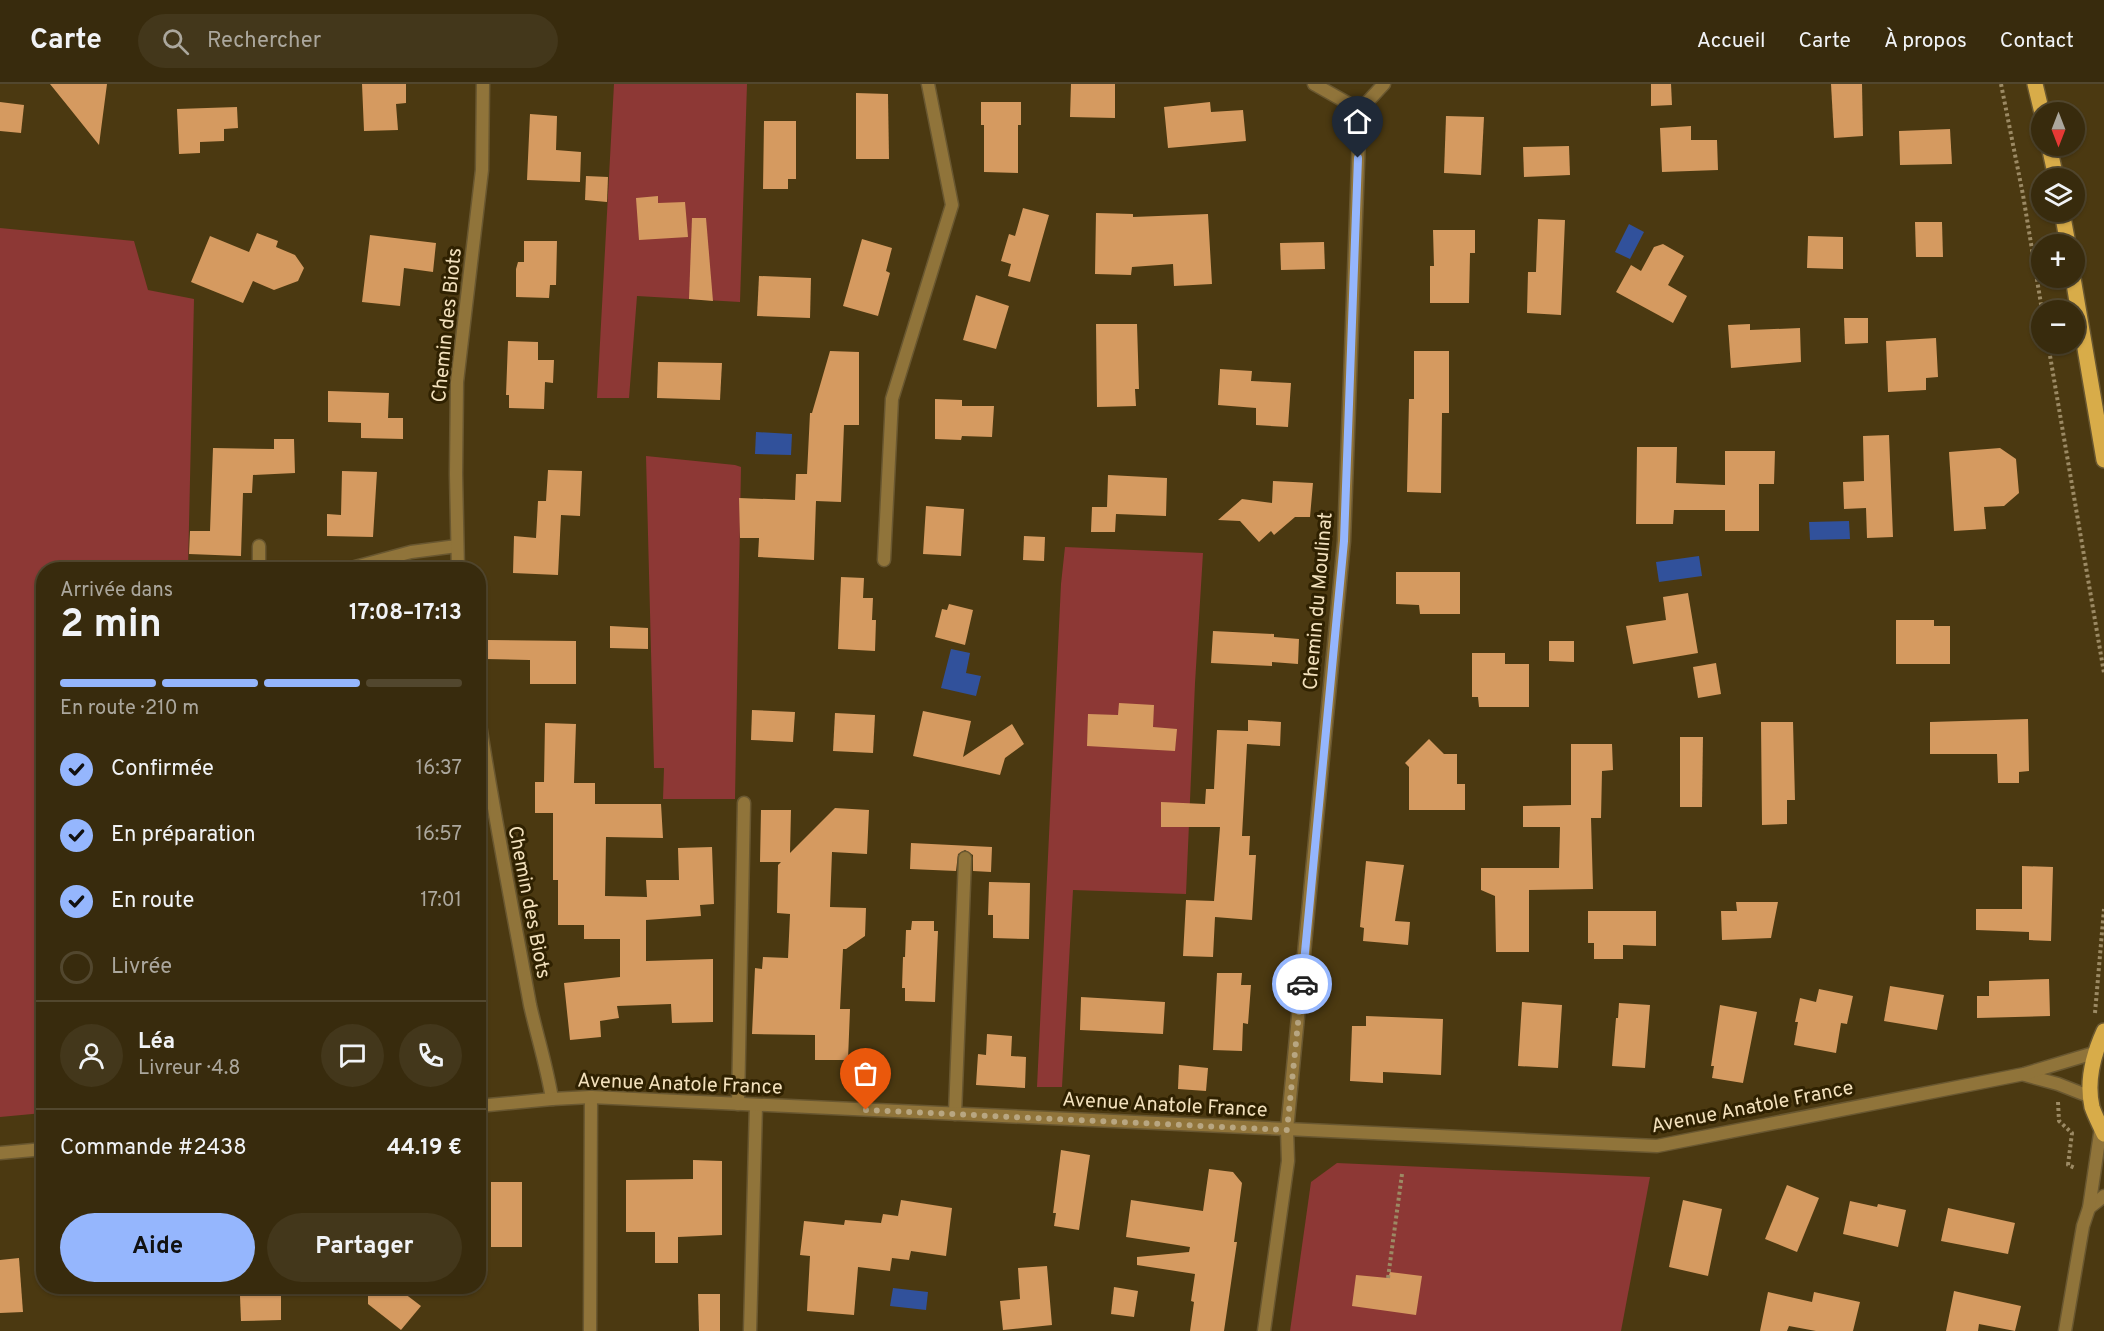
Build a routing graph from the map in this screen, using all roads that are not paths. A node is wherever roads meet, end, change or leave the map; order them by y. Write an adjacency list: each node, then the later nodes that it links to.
1 (483, 84): 11 (street, Chemin des Biots)
2 (928, 84): 12 (street)
3 (1314, 84): 7 (street)
4 (1384, 84): 7 (street)
5 (2035, 84): 6 (main road)
6 (2039, 102)
7 (1360, 110): 29 (street, Chemin du Moulinat)
8 (2075, 288): 9 (main road)
9 (2104, 460)
10 (258, 546): 13 (street)
11 (457, 546): 14 (street); 15 (street, Chemin des Biots)
12 (884, 560)
13 (258, 562)
14 (374, 562)
15 (458, 562)
16 (486, 766): 24 (street, Chemin des Biots)
17 (744, 803): 25 (street)
18 (965, 858): 28 (street)
19 (2104, 1031): 20 (main road)
20 (2094, 1053): 21 (street, Avenue Anatole France); 23 (main road)
21 (2024, 1074): 23 (street, Avenue Anatole France); 29 (street, Avenue Anatole France)
22 (591, 1097): 24 (street, Avenue Anatole France); 25 (street, Avenue Anatole France); 35 (street)
23 (2091, 1097): 30 (main road)
24 (552, 1099): 26 (street, Avenue Anatole France)
25 (738, 1104): 27 (street, Avenue Anatole France)
26 (486, 1105)
27 (756, 1105): 28 (street, Avenue Anatole France); 36 (street)
28 (955, 1114): 29 (street, Avenue Anatole France)
29 (1287, 1130): 37 (street, Chemin du Moulinat)
30 (2103, 1130): 34 (street)
31 (36, 1150): 32 (street)
32 (0, 1153)
33 (2104, 1196): 34 (street)
34 (2090, 1208): 38 (street)
35 (590, 1331)
36 (750, 1331)
37 (1264, 1331)
38 (2065, 1331)

